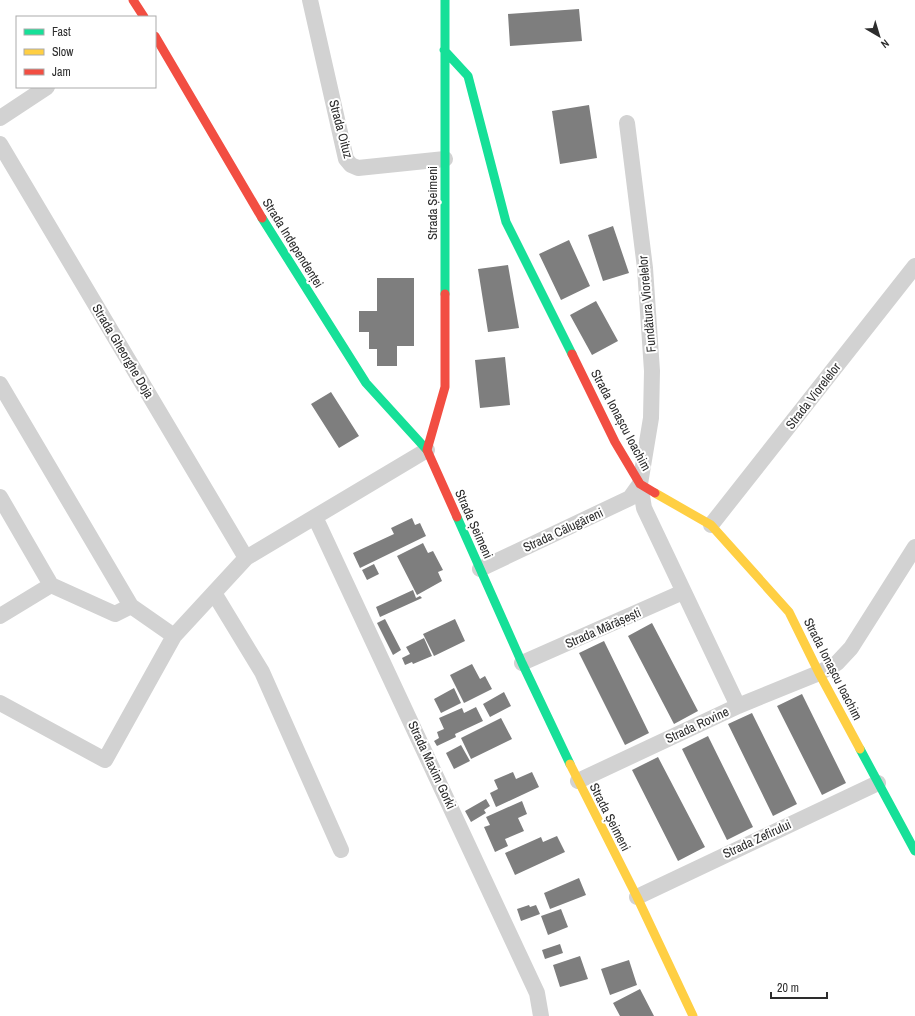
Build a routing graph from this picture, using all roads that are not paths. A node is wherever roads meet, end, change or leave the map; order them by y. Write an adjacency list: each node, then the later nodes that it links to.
1 (134, 0): 4 (street)
2 (310, 0): 11 (street, Strada Oituz)
3 (445, 0): 6 (street, Strada Șeimeni)
4 (143, 16)
5 (156, 38): 14 (street, Strada Independenței)
6 (444, 50): 11 (street, Strada Șeimeni); 15 (street, Strada Ionașcu Ioachim)
7 (45, 88): 8 (street)
8 (0, 118)
9 (627, 123): 15 (street, Fundătura Viorelelor)
10 (0, 144): 20 (street, Strada Gheorghe Doja)
11 (445, 159): 14 (street, Strada Șeimeni)
12 (915, 266): 18 (street, Strada Viorelelor)
13 (0, 384): 25 (street)
14 (427, 450): 17 (street); 21 (street, Strada Șeimeni)
15 (640, 484): 18 (street, Strada Ionașcu Ioachim); 21 (street, Strada Călugăreni); 23 (street)
16 (0, 498): 22 (street)
17 (315, 517): 20 (street); 38 (street, Strada Maxim Gorki)
18 (710, 525): 29 (street, Strada Ionașcu Ioachim)
19 (915, 547): 29 (street, Strada Rovine)
20 (246, 558): 24 (street)
21 (480, 569): 28 (street, Strada Șeimeni)
22 (51, 585): 25 (street); 26 (street)
23 (683, 592): 28 (street, Strada Mărășești); 31 (street)
24 (214, 593): 27 (street); 35 (street)
25 (131, 606): 27 (street)
26 (0, 616)
27 (174, 636): 30 (street)
28 (522, 663): 32 (street, Strada Șeimeni)
29 (820, 673): 31 (street, Strada Rovine); 33 (street, Strada Ionașcu Ioachim)
30 (0, 704)
31 (738, 706): 32 (street, Strada Rovine)
32 (578, 781): 37 (street, Strada Șeimeni)
33 (878, 783): 34 (street, Strada Ionașcu Ioachim); 37 (street, Strada Zefirului)
34 (909, 831): 36 (street, Strada Ionașcu Ioachim)
35 (341, 850)
36 (915, 851)
37 (637, 897): 39 (street, Strada Șeimeni)
38 (541, 1016)
39 (693, 1016)

